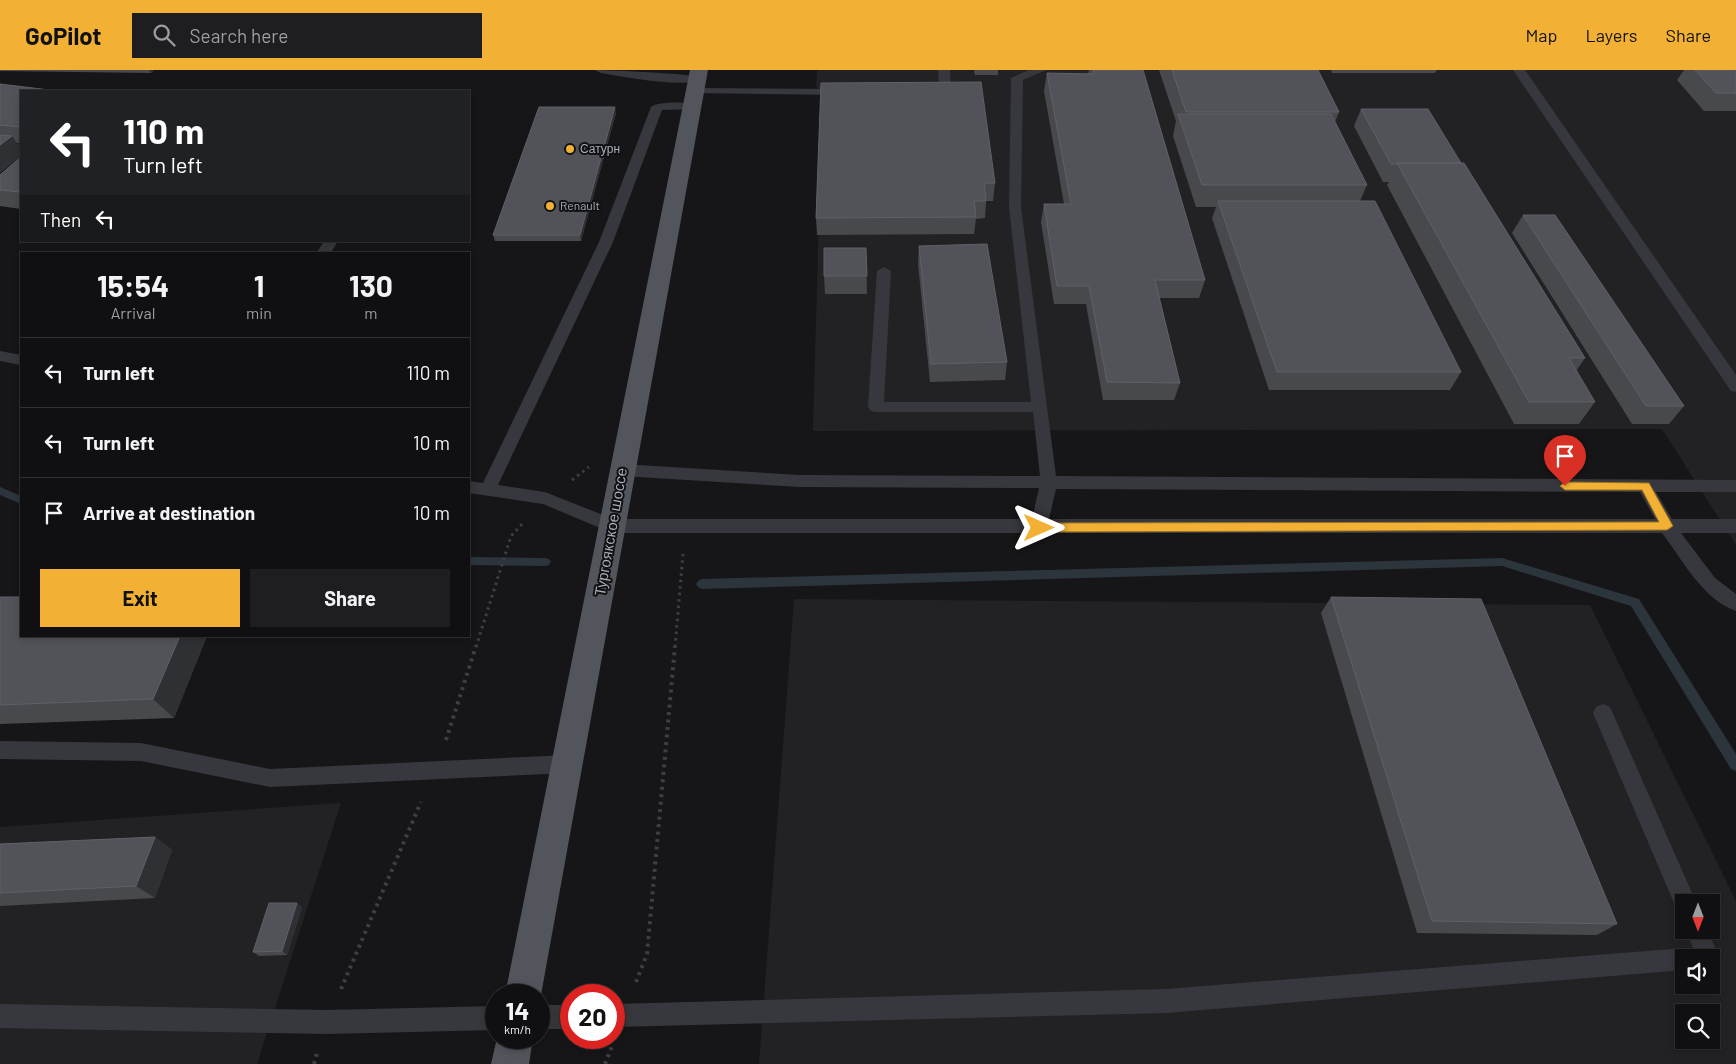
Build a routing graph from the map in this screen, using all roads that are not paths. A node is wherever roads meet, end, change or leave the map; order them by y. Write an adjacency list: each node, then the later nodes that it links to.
1 (601, 70): 5 (lane)
2 (944, 70): 7 (lane)
3 (1040, 70): 12 (lane)
4 (1519, 70): 11 (lane)
5 (696, 87): 6 (lane); 13 (main road, Тургоякское шоссе); 18 (lane)
6 (857, 92)
7 (916, 92)
8 (884, 271): 12 (lane)
9 (0, 356): 10 (lane)
10 (20, 360)
11 (1736, 387)
12 (1040, 407): 14 (lane)
13 (622, 470): 14 (lane); 19 (main road, Тургоякское шоссе)
14 (1049, 482): 15 (lane); 22 (lane)
15 (1645, 486): 16 (lane); 20 (lane)
16 (1736, 486)
17 (470, 487): 18 (lane)
18 (488, 489): 19 (lane)
19 (612, 526): 22 (lane); 26 (main road, Тургоякское шоссе)
20 (1667, 526): 21 (lane); 22 (lane); 23 (lane)
21 (1736, 526)
22 (1039, 528)
23 (1736, 604)
24 (1603, 713): 27 (lane)
25 (0, 750): 26 (lane)
26 (569, 764): 29 (main road, Тургоякское шоссе)
27 (1682, 894)
28 (1675, 959): 31 (lane)
29 (525, 984)
30 (0, 1016): 32 (lane)
31 (625, 1016)
32 (485, 1018)
33 (513, 1049): 34 (main road)
34 (510, 1064)

